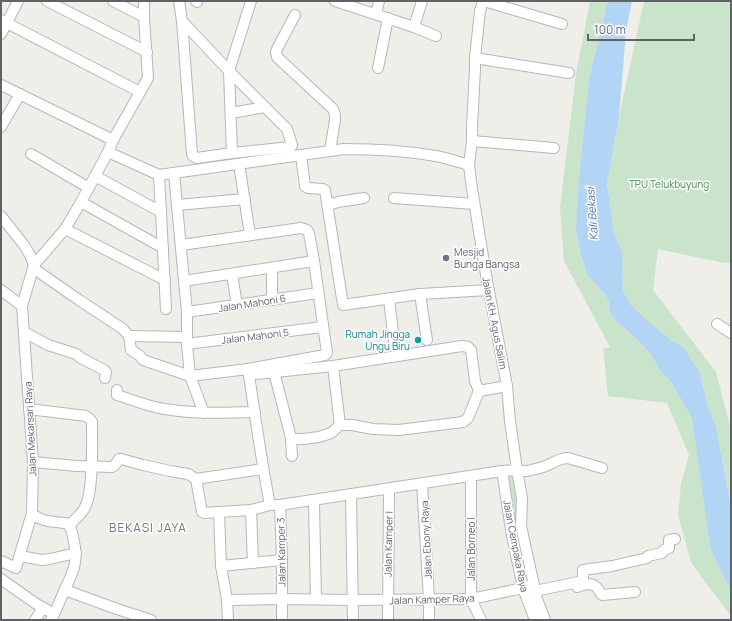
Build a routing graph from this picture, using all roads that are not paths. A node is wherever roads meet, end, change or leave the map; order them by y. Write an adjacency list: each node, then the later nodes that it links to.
1 (18, 1): 16 (street)
2 (47, 1): 21 (street)
3 (113, 1): 13 (street)
4 (144, 1): 13 (street)
5 (179, 1): 15 (street)
6 (251, 1): 24 (street)
7 (338, 1): 11 (street)
8 (379, 1): 11 (street)
9 (422, 1): 18 (street)
10 (483, 1): 17 (street); 22 (street, Jalan KH. Agus Salim)
11 (376, 14): 14 (street)
12 (295, 15): 35 (street)
13 (144, 17): 21 (street)
14 (388, 18): 18 (street); 23 (street)
15 (182, 21): 24 (street); 37 (street)
16 (4, 22): 19 (street); 27 (street)
17 (562, 24)
18 (414, 27): 20 (street)
19 (1, 34)
20 (436, 36)
21 (147, 52): 27 (street)
22 (475, 58): 25 (street); 33 (street, Jalan KH. Agus Salim)
23 (378, 68)
24 (229, 71): 29 (street); 30 (street)
25 (569, 73)
26 (1, 85): 28 (street)
27 (140, 92): 32 (street)
28 (20, 94): 31 (street); 32 (street)
29 (265, 107): 30 (street); 37 (street)
30 (231, 113): 37 (street)
31 (1, 127)
32 (114, 140): 36 (street)
33 (472, 141): 34 (street); 41 (street, Jalan KH. Agus Salim)
34 (554, 148)
35 (330, 151): 39 (street); 41 (street)
36 (108, 152): 43 (street); 44 (street)
37 (232, 153)
38 (31, 154): 45 (street)
39 (301, 155): 40 (street); 52 (street)
40 (239, 164): 42 (street); 48 (street)
41 (469, 165): 50 (street, Jalan KH. Agus Salim)
42 (174, 173): 43 (street); 51 (street)
43 (159, 175): 53 (street)
44 (95, 176): 45 (street); 53 (street)
45 (89, 188): 49 (street)
46 (364, 198): 52 (street)
47 (394, 198): 50 (street)
48 (245, 199): 51 (street); 56 (street)
49 (81, 202): 55 (street); 58 (street)
50 (474, 204): 66 (street, Jalan KH. Agus Salim)
51 (177, 205): 57 (street)
52 (328, 205): 69 (street)
53 (160, 212): 58 (street)
54 (1, 216): 60 (street)
55 (65, 229): 60 (street); 63 (street)
56 (250, 235): 57 (street); 59 (street)
57 (182, 245): 64 (street)
58 (163, 248): 63 (street)
59 (314, 261): 61 (street); 67 (street)
60 (33, 266): 72 (street, Jalan Mekarsari Raya); 79 (street)
61 (272, 268): 62 (street); 70 (street)
62 (232, 274): 64 (street); 71 (street)
63 (164, 280): 73 (street)
64 (184, 281): 74 (street)
65 (1, 290): 72 (street)
66 (489, 290): 68 (street); 88 (street, Jalan KH. Agus Salim)
67 (318, 293): 70 (street, Jalan Mahoni 6); 76 (street)
68 (420, 294): 69 (street); 81 (street)
69 (389, 299): 80 (street)
70 (272, 300): 71 (street, Jalan Mahoni 6)
71 (237, 305): 74 (street, Jalan Mahoni 6)
72 (22, 306): 77 (street, Jalan Mekarsari Raya)
73 (166, 309)
74 (187, 312): 82 (street)
75 (717, 324): 78 (street)
76 (322, 327): 82 (street, Jalan Mahoni 5); 84 (street)
77 (24, 332): 87 (street); 91 (street, Jalan Mekarsari Raya)
78 (731, 333)
79 (129, 336): 82 (street, Jalan Mahoni 5); 86 (street)
80 (394, 340)
81 (427, 340)
82 (187, 341): 86 (street)
83 (334, 366): 85 (street); 90 (street); 94 (street)
84 (252, 372): 85 (street); 86 (street); 92 (street)
85 (274, 372): 95 (street)
86 (190, 376): 93 (street)
87 (105, 378)
88 (507, 386): 90 (street); 101 (street, Jalan KH. Agus Salim)
89 (117, 390): 93 (street)
90 (479, 391): 94 (street)
91 (29, 409): 97 (street, Jalan Mekarsari Raya); 98 (street)
92 (255, 412): 93 (street); 100 (street)
93 (204, 413)
94 (340, 426): 95 (street)
95 (291, 439): 96 (street)
96 (292, 456)
97 (33, 462): 98 (street); 113 (street, Jalan Mekarsari Raya)
98 (91, 467): 104 (street); 114 (street)
99 (602, 468): 101 (street)
100 (262, 469): 104 (street); 109 (street)
101 (517, 470): 102 (street); 125 (street, Jalan KH. Agus Salim)
102 (502, 471): 103 (street); 123 (street, Jalan Cempaka Raya)
103 (470, 476): 105 (street); 130 (street, Jalan Borneo I)
104 (196, 479): 112 (street)
105 (422, 484): 106 (street); 129 (street, Jalan Ebony Raya)
106 (389, 489): 107 (street); 133 (street, Jalan Kamper I)
107 (351, 494): 108 (street); 132 (street)
108 (313, 500): 110 (street); 128 (street)
109 (270, 505): 110 (street); 111 (street)
110 (280, 505): 118 (street, Jalan Kamper 3)
111 (251, 510): 112 (street); 120 (street)
112 (219, 512): 121 (street)
113 (32, 513): 114 (street); 117 (street, Jalan Mekarsari Raya)
114 (69, 525): 116 (street)
115 (675, 538): 125 (street)
116 (76, 553): 117 (street); 124 (street)
117 (20, 556): 119 (street)
118 (282, 560): 120 (street); 127 (street, Jalan Kamper 3)
119 (1, 561)
120 (253, 563): 121 (street)
121 (221, 566): 131 (street)
122 (1, 580): 134 (street)
123 (523, 588): 125 (street, Jalan Kamper Raya); 130 (street, Jalan Kamper Raya); 144 (street, Jalan Cempaka Raya)
124 (65, 590): 135 (street); 137 (street)
125 (536, 591): 126 (street, Jalan Kamper Raya); 145 (street, Jalan KH. Agus Salim)
126 (635, 592)
127 (282, 599): 128 (street, Jalan Kamper Raya); 131 (street, Jalan Kamper Raya); 139 (street, Jalan Kamper 3)
128 (316, 599): 132 (street, Jalan Kamper Raya)
129 (429, 599): 130 (street, Jalan Kamper Raya); 133 (street, Jalan Kamper Raya); 142 (street, Jalan Ebony Raya)
130 (471, 599): 143 (street, Jalan Borneo I)
131 (227, 600): 138 (street)
132 (353, 600): 133 (street, Jalan Kamper Raya); 140 (street)
133 (387, 600): 141 (street, Jalan Kamper I)
134 (43, 608): 135 (street); 136 (street)
135 (52, 617)
136 (35, 620)
137 (151, 620)
138 (228, 620)
139 (282, 620)
140 (353, 620)
141 (388, 620)
142 (429, 620)
143 (481, 620)
144 (535, 620)
145 (545, 620)

